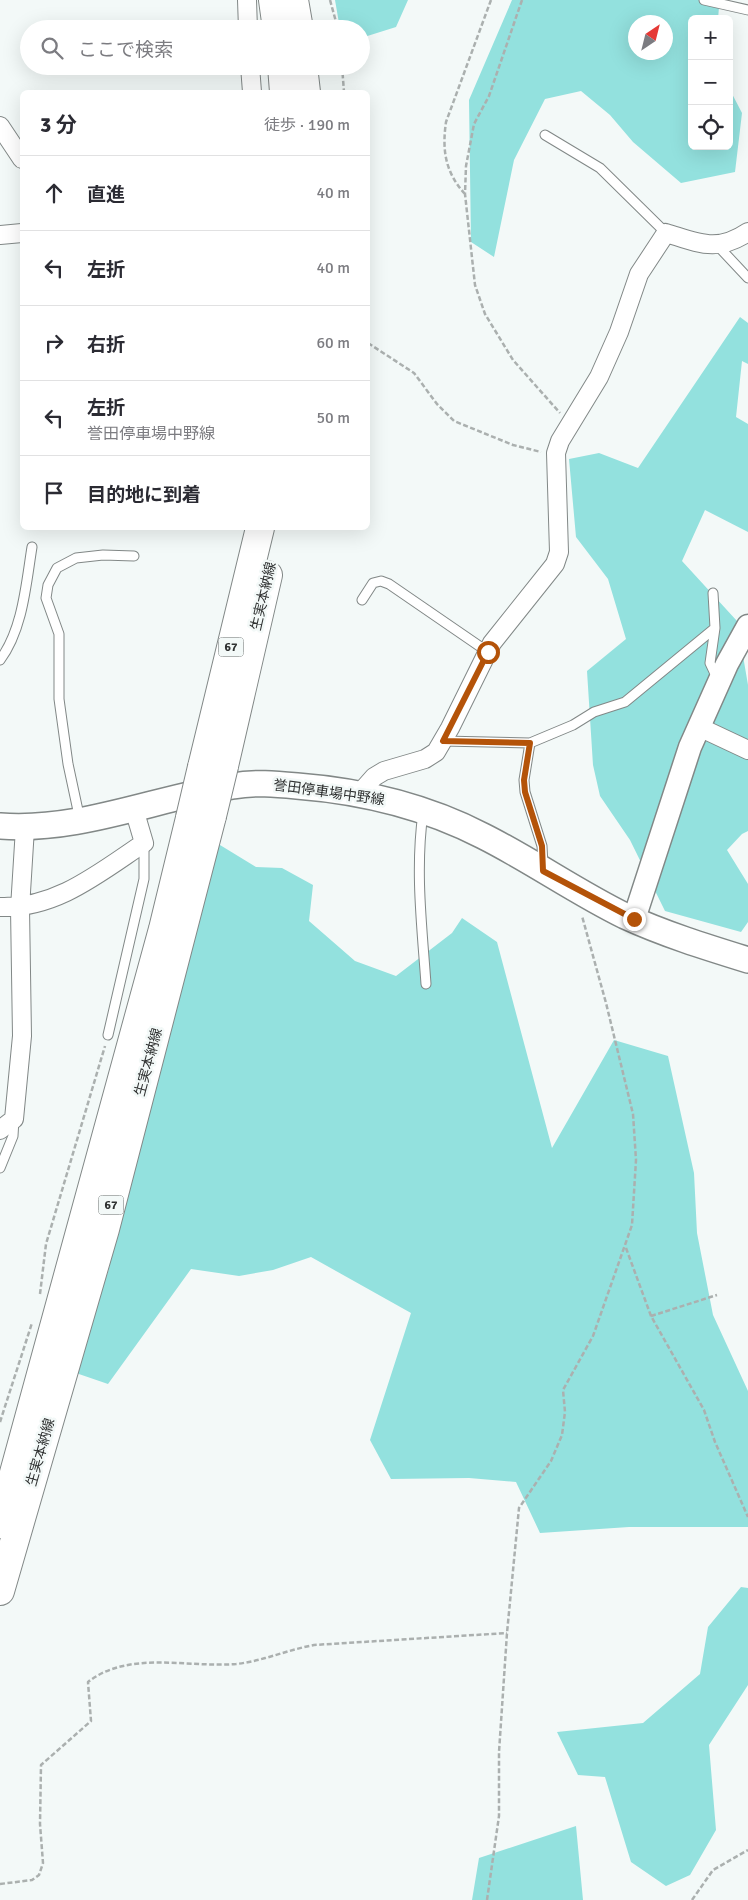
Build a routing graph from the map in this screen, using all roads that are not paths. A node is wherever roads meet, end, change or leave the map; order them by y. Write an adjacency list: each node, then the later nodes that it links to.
1 (246, 0): 6 (street)
2 (273, 0): 7 (main road)
3 (294, 0): 8 (main road)
4 (704, 0): 5 (lane)
5 (748, 10)
6 (247, 20)
7 (276, 20)
8 (297, 20)
9 (251, 75): 12 (street)
10 (283, 75): 13 (main road)
11 (304, 75): 14 (main road)
12 (252, 90)
13 (284, 90)
14 (306, 90)
15 (0, 126): 17 (street)
16 (545, 135): 20 (lane)
17 (20, 156)
18 (20, 232): 21 (street)
19 (748, 232): 22 (street)
20 (666, 233): 22 (street); 32 (street)
21 (0, 235)
22 (718, 246): 23 (lane)
23 (748, 278)
24 (260, 530): 39 (main road, 生実本納線 / 67)
25 (278, 530): 39 (main road, 生実本納線 / 67)
26 (32, 547): 33 (lane)
27 (134, 556): 44 (lane)
28 (713, 594): 31 (lane)
29 (362, 600): 32 (lane)
30 (748, 626): 34 (street)
31 (715, 628): 34 (lane); 37 (lane)
32 (488, 652): 36 (street)
33 (0, 660)
34 (719, 681): 35 (street)
35 (699, 727): 38 (street); 51 (street)
36 (443, 741): 37 (lane); 40 (street)
37 (530, 743): 48 (lane)
38 (748, 750)
39 (213, 766): 43 (main road, 生実本納線 / 67, bridge)
40 (359, 794): 41 (main road, 誉田停車場中野線); 42 (main road, 誉田停車場中野線)
41 (134, 809): 44 (main road, 誉田停車場中野線); 47 (street)
42 (424, 810): 48 (main road, 誉田停車場中野線); 53 (lane)
43 (201, 817): 58 (main road, 生実本納線 / 67); 59 (main road, 生実本納線 / 67)
44 (80, 820): 46 (main road, 誉田停車場中野線)
45 (0, 826): 46 (main road, 誉田停車場中野線)
46 (25, 828): 50 (street)
47 (144, 843): 50 (street); 54 (lane)
48 (543, 871): 51 (main road, 誉田停車場中野線)
49 (0, 907): 50 (street)
50 (20, 908): 55 (street)
51 (634, 919): 52 (main road, 誉田停車場中野線)
52 (748, 960)
53 (426, 984)
54 (108, 1035)
55 (14, 1119): 56 (street); 57 (lane)
56 (0, 1130)
57 (0, 1168)
58 (0, 1524)
59 (0, 1591)

